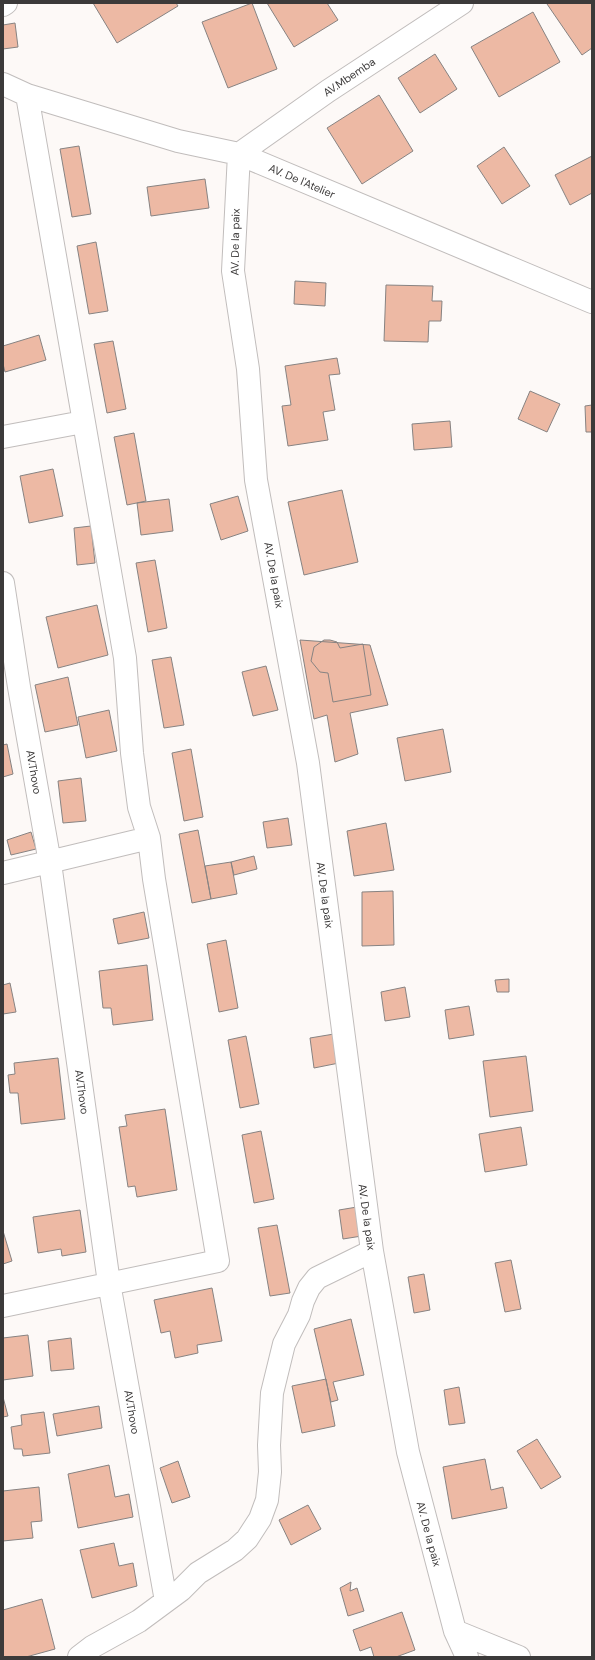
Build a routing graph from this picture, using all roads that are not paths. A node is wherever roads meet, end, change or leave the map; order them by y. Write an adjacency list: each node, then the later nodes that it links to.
1 (6, 3): 3 (street)
2 (462, 3): 6 (street, AV.Mbemba)
3 (3, 5)
4 (3, 84): 5 (street, AV. De l'Atelier)
5 (27, 95): 6 (street, AV. De l'Atelier); 8 (street)
6 (239, 154): 7 (street, AV. De l'Atelier); 14 (street, AV. De la paix)
7 (592, 302)
8 (82, 422): 9 (street); 11 (street)
9 (3, 437)
10 (3, 583): 12 (street, AV.Thovo)
11 (149, 838): 12 (street); 15 (street)
12 (50, 863): 13 (street); 15 (street, AV.Thovo)
13 (3, 873)
14 (372, 1251): 17 (street); 18 (street, AV. De la paix)
15 (109, 1283): 16 (street); 17 (street, AV.Thovo)
16 (3, 1306)
17 (166, 1601): 19 (street)
18 (455, 1631): 20 (street, AV. De la paix); 21 (street)
19 (79, 1657)
20 (467, 1657)
21 (518, 1657)

